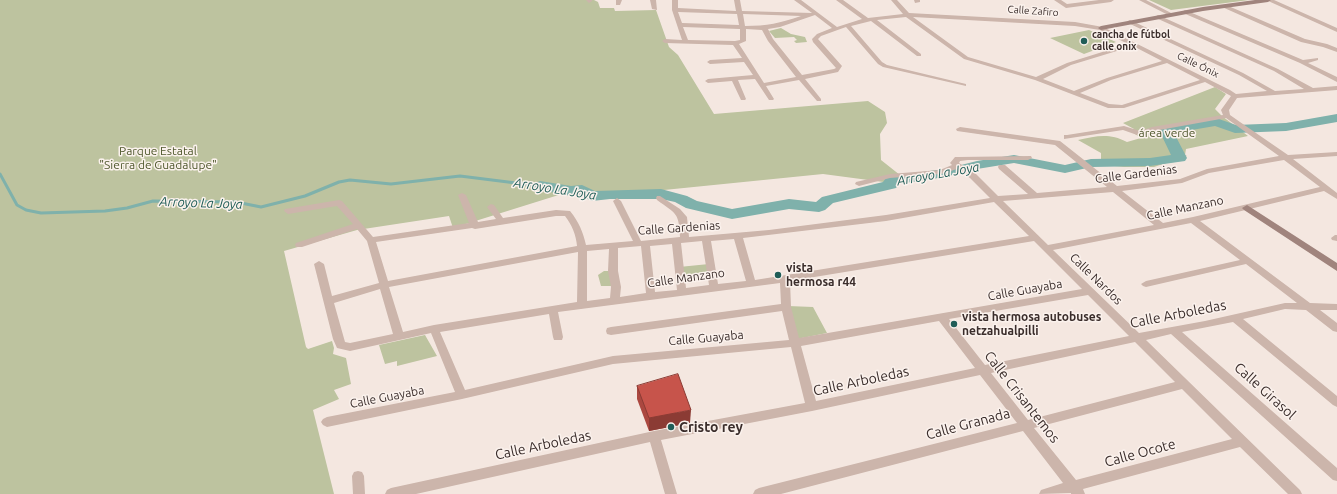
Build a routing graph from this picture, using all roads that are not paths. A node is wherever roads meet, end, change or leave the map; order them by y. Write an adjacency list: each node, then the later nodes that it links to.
1 (653, 0): 12 (street)
2 (674, 0): 13 (street)
3 (737, 0): 14 (street)
4 (797, 0): 16 (street)
5 (838, 0): 20 (street)
6 (894, 0): 17 (street)
7 (1057, 0): 8 (street)
8 (1111, 0)
9 (1142, 0): 18 (street)
10 (1269, 0): 11 (main road); 28 (street)
11 (1224, 6): 15 (main road); 33 (street)
12 (655, 9)
13 (675, 10): 14 (street); 22 (street)
14 (739, 12): 16 (street); 24 (street)
15 (1185, 12): 18 (main road); 39 (street)
16 (813, 14): 25 (street); 27 (street)
17 (907, 15): 20 (street, Calle Zafiro); 26 (street, Calle Zafiro); 42 (street)
18 (1172, 15): 19 (main road)
19 (1158, 17): 21 (main road); 50 (street)
20 (870, 20): 23 (street, Calle Zafiro); 34 (street)
21 (1130, 22): 26 (main road); 52 (street)
22 (680, 25): 24 (street); 30 (street)
23 (847, 25): 27 (street, Calle Zafiro); 48 (street)
24 (741, 27): 25 (street); 31 (street)
25 (764, 28): 41 (street)
26 (1101, 28): 32 (street, Calle Ónix)
27 (836, 29): 41 (street, Calle Zafiro)
28 (1337, 30)
29 (665, 41): 30 (street)
30 (685, 41): 31 (street)
31 (735, 44): 36 (street)
32 (1134, 44): 37 (street, Calle Ónix); 42 (street)
33 (1337, 50)
34 (919, 55)
35 (1316, 59): 39 (street)
36 (745, 60): 38 (street); 40 (street)
37 (1168, 61): 44 (street, Calle Ónix); 51 (street)
38 (710, 62)
39 (1302, 62): 45 (street)
40 (756, 77): 43 (street); 47 (street)
41 (802, 78): 47 (street); 56 (street)
42 (1037, 78): 51 (street)
43 (734, 79): 46 (street); 54 (street)
44 (1206, 80): 51 (street); 53 (street, Calle Ónix)
45 (1337, 80)
46 (708, 81)
47 (762, 85): 55 (street)
48 (964, 85)
49 (1337, 88): 50 (street)
50 (1312, 90): 52 (street)
51 (1074, 93)
52 (1274, 93): 53 (street)
53 (1235, 96): 57 (street)
54 (743, 99)
55 (771, 99)
56 (820, 100)
57 (1227, 116): 59 (street); 61 (street)
58 (960, 129): 67 (street)
59 (1067, 137)
60 (1337, 154): 61 (street, Calle Gardenias)
61 (1286, 157): 66 (street); 67 (street, Calle Gardenias)
62 (1028, 158): 63 (street)
63 (960, 167): 65 (street); 72 (street, Calle Nardos)
64 (1002, 167): 69 (street)
65 (859, 184)
66 (1327, 188): 70 (street); 75 (street, Calle Manzano)
67 (1116, 189): 69 (street, Calle Gardenias); 81 (street)
68 (462, 195): 80 (street)
69 (1034, 195): 72 (street, Calle Gardenias)
70 (1337, 197)
71 (660, 198): 86 (street)
72 (996, 199): 82 (street, Calle Gardenias); 84 (street, Calle Nardos)
73 (617, 201): 87 (street)
74 (491, 207): 78 (street)
75 (1247, 208): 77 (street, Calle Manzano); 94 (main road)
76 (288, 212): 79 (street)
77 (1193, 220): 81 (street, Calle Manzano); 92 (street)
78 (502, 222): 80 (street); 90 (street)
79 (359, 225): 85 (street); 88 (street)
80 (475, 226): 85 (street)
81 (1161, 226): 91 (street, Calle Manzano)
82 (738, 236): 83 (street, Calle Gardenias); 96 (street)
83 (706, 238): 86 (street, Calle Gardenias); 99 (street)
84 (1035, 238): 91 (street, Calle Nardos); 95 (street, Calle Manzano)
85 (371, 240): 98 (street)
86 (681, 240): 87 (street, Calle Gardenias); 101 (street)
87 (642, 243): 89 (street, Calle Gardenias); 102 (street)
88 (299, 245)
89 (614, 245): 90 (street, Calle Gardenias); 104 (street)
90 (584, 248): 98 (street, Calle Gardenias); 105 (street)
91 (1046, 248): 100 (street, Calle Nardos)
92 (1248, 261): 97 (street); 107 (street)
93 (319, 264): 103 (street)
94 (1337, 268)
95 (785, 279): 96 (street, Calle Manzano); 106 (street)
96 (751, 282): 99 (street, Calle Manzano)
97 (1146, 284)
98 (383, 285): 103 (street, Calle Gardenias); 116 (street)
99 (714, 288): 101 (street, Calle Manzano)
100 (1090, 291): 110 (street, Calle Guayaba); 118 (street, Calle Nardos)
101 (682, 292): 102 (street, Calle Manzano)
102 (651, 296): 104 (street, Calle Manzano)
103 (328, 301): 116 (street, Calle Manzano)
104 (615, 301): 105 (street, Calle Manzano)
105 (582, 305): 109 (street, Calle Manzano)
106 (786, 307): 115 (street); 119 (street)
107 (1309, 307): 108 (street, Calle Arboledas); 111 (street, Calle Arboledas); 112 (street)
108 (1337, 307)
109 (553, 310): 113 (street, Calle Manzano); 117 (street)
110 (942, 318): 119 (street, Calle Guayaba); 120 (street, Calle Crisantemos)
111 (1235, 318): 114 (street, Calle Arboledas); 123 (street)
112 (1337, 328)
113 (434, 329): 116 (street, Calle Manzano); 122 (street)
114 (1173, 330): 118 (street, Calle Arboledas); 130 (street, Calle Girasol)
115 (611, 331)
116 (399, 337)
117 (558, 337)
118 (1138, 337): 120 (street, Calle Arboledas); 121 (street, Calle Nardos)
119 (795, 343): 122 (street, Calle Guayaba); 124 (street)
120 (983, 371): 124 (street, Calle Arboledas); 126 (street, Calle Crisantemos)
121 (1185, 384): 126 (street, Calle Granada); 128 (street, Calle Nardos)
122 (462, 395): 125 (street, Calle Guayaba)
123 (1337, 402)
124 (812, 406): 127 (street, Calle Arboledas)
125 (327, 422)
126 (1025, 425): 131 (street, Calle Crisantemos); 135 (street, Calle Granada)
127 (654, 436): 133 (street, Calle Arboledas); 134 (street)
128 (1243, 441): 131 (street, Calle Ocote); 137 (street, Calle Nardos)
129 (358, 476): 132 (street)
130 (1337, 476)
131 (1076, 490): 136 (street, Calle Ocote)
132 (359, 494)
133 (392, 494)
134 (671, 494)
135 (759, 494)
136 (1045, 494)
137 (1296, 494)

